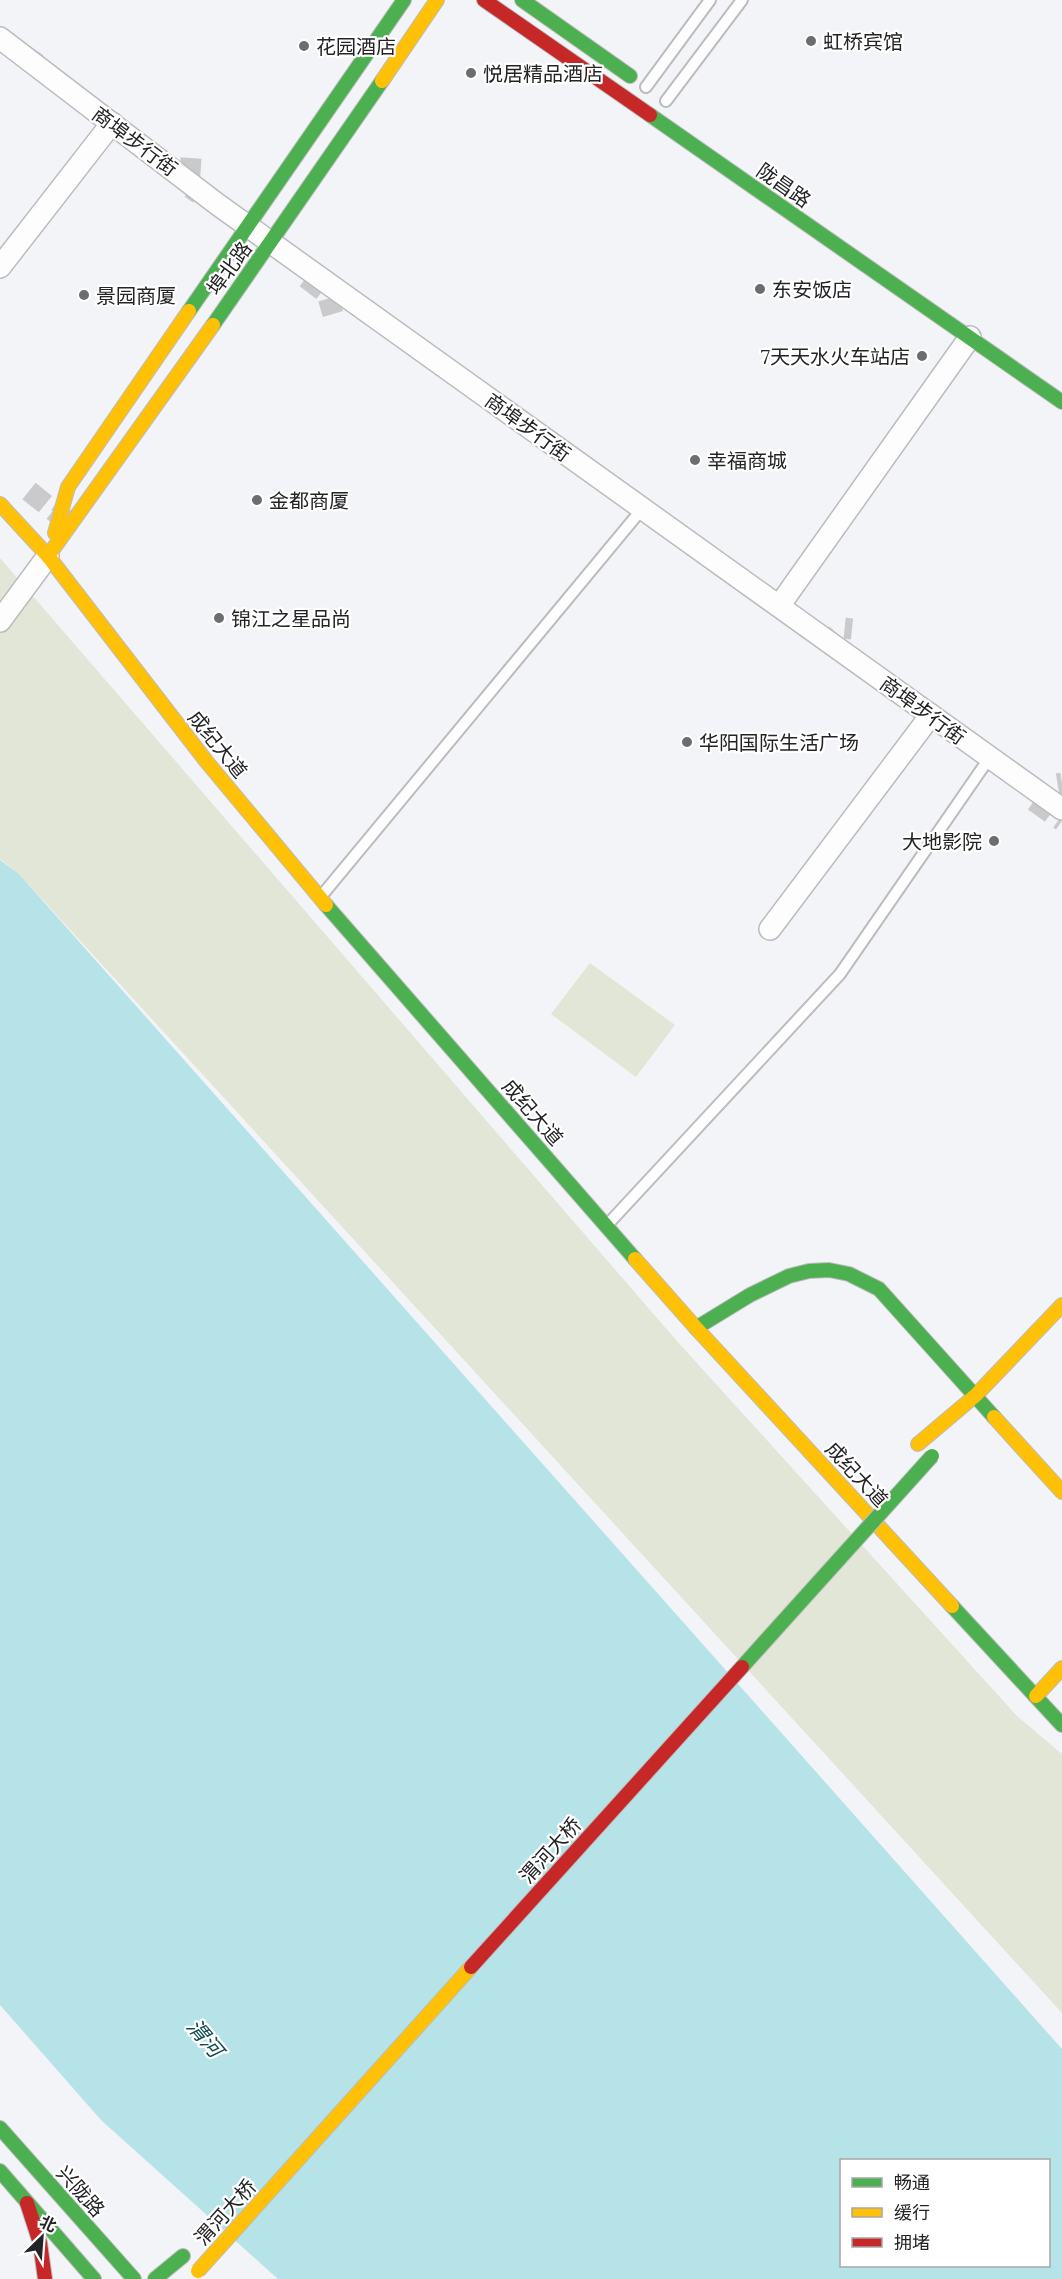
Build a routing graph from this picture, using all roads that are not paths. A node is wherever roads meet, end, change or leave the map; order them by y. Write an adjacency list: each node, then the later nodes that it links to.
1 (404, 0): 11 (main road)
2 (437, 0): 12 (main road, 埠北路)
3 (484, 0): 14 (main road, 陇昌路)
4 (522, 0): 8 (main road)
5 (710, 0): 8 (lane)
6 (742, 0): 9 (lane)
7 (0, 38): 10 (street, 商埠步行街)
8 (646, 87): 9 (main road)
9 (670, 104)
10 (112, 123): 11 (street, 商埠步行街); 13 (street)
11 (248, 226): 12 (street, 商埠步行街); 18 (main road)
12 (271, 243): 17 (street, 商埠步行街); 18 (main road, 埠北路)
13 (0, 267)
14 (970, 337): 15 (main road, 陇昌路); 19 (street)
15 (1062, 402)
16 (0, 504): 18 (main road, 成纪大道)
17 (642, 508): 19 (street, 商埠步行街); 24 (lane)
18 (48, 556): 20 (street); 24 (main road, 成纪大道)
19 (778, 606): 21 (street, 商埠步行街)
20 (0, 621)
21 (932, 716): 22 (street, 商埠步行街); 25 (street)
22 (990, 757): 23 (street, 商埠步行街); 26 (lane)
23 (1062, 809)
24 (320, 898): 26 (main road, 成纪大道)
25 (770, 929)
26 (607, 1226): 28 (main road, 成纪大道)
27 (1062, 1305): 29 (main road)
28 (696, 1328): 29 (main road); 35 (main road, 成纪大道)
29 (976, 1395): 30 (main road); 31 (main road); 41 (main road, 渭河大桥, bridge)
30 (914, 1448)
31 (1062, 1492)
32 (870, 1497): 33 (main road)
33 (854, 1514)
34 (1062, 1668): 35 (main road)
35 (1035, 1696): 36 (main road, 成纪大道)
36 (1062, 1725)
37 (0, 2128): 44 (main road, 兴陇路)
38 (0, 2171): 39 (main road)
39 (27, 2202): 42 (main road); 43 (main road)
40 (187, 2251): 45 (main road)
41 (193, 2275)
42 (45, 2279)
43 (94, 2279)
44 (134, 2279)
45 (155, 2279)

